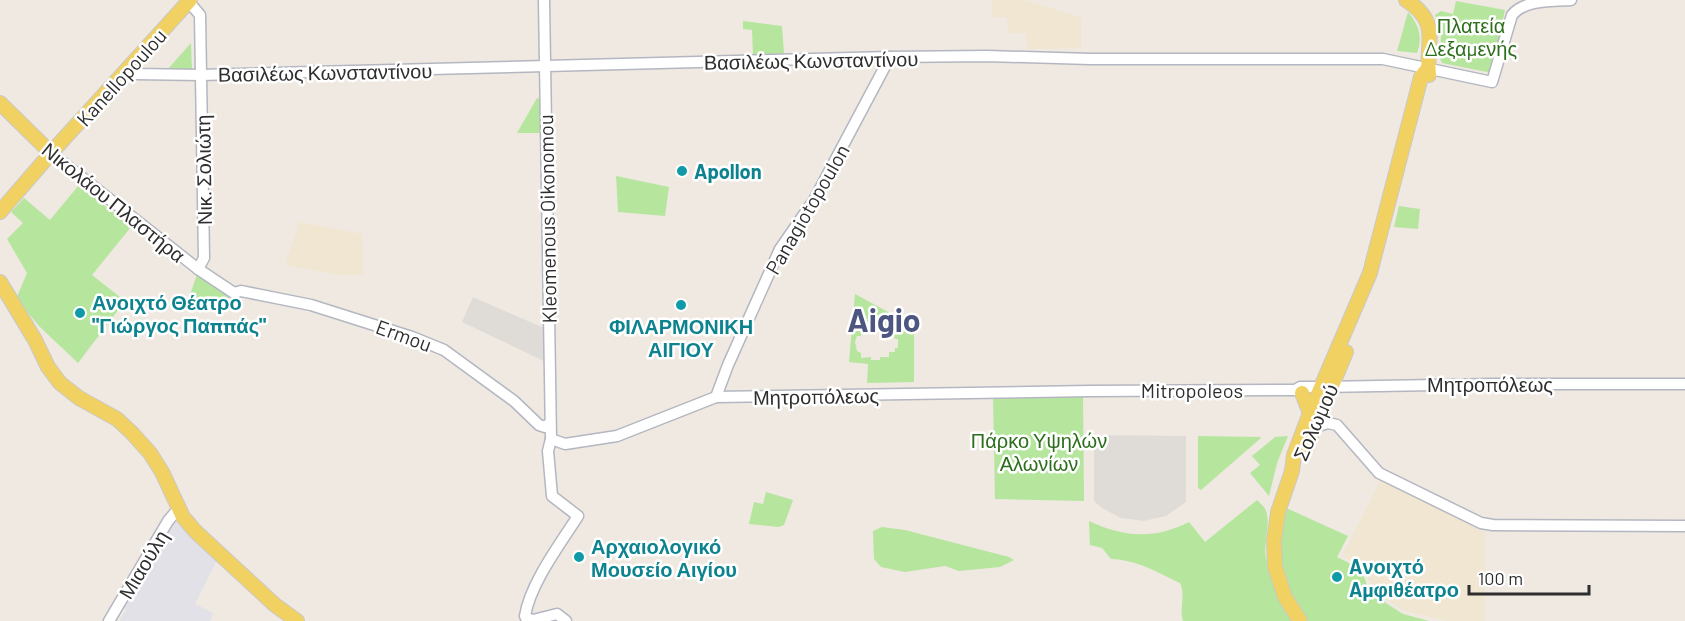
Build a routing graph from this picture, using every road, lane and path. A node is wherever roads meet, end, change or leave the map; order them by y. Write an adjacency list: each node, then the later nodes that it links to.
1 (544, 0): 6 (street, Kleomenous Oikonomou)
2 (1571, 0): 7 (street, Βασιλέως Κωνσταντίνου)
3 (190, 1): 8 (main road, Kanellopoulou); 9 (street, Νικ. Σολιώτη)
4 (1407, 1): 7 (main road, Σολωμού)
5 (890, 57): 6 (street, Βασιλέως Κωνσταντίνου); 7 (street, Βασιλέως Κωνσταντίνου); 20 (street, Panagiotopoulon)
6 (545, 66): 9 (street, Βασιλέως Κωνσταντίνου); 22 (street, Kleomenous Oikonomou)
7 (1428, 68): 17 (main road, Σολωμού)
8 (128, 69): 9 (street, Βασιλέως Κωνσταντίνου); 11 (main road, Kanellopoulou)
9 (201, 75): 13 (street, Νικ. Σολιώτη)
10 (0, 103): 11 (main road, Νικολάου Πλαστήρα)
11 (51, 153): 12 (main road, Kanellopoulou); 13 (street, Νικολάου Πλαστήρα)
12 (0, 212)
13 (198, 269): 15 (street, Νικολάου Πλαστήρα)
14 (0, 282): 26 (main road)
15 (234, 293): 22 (street, Ermou)
16 (1685, 384): 17 (street, Μητροπόλεως)
17 (1325, 389): 18 (street, Μητροπόλεως); 19 (street, Μητροπόλεως); 21 (main road, Σολωμού); 23 (main road, Σολωμού)
18 (1685, 390)
19 (1298, 391): 20 (street, Mitropoleos); 21 (main road)
20 (716, 397): 24 (street)
21 (1310, 413): 25 (main road, Σολωμού)
22 (550, 423): 24 (street, Kleomenous Oikonomou)
23 (1315, 427): 25 (main road, Σολωμού); 27 (street)
24 (551, 439): 30 (street, Kleomenous Oikonomou)
25 (1292, 471): 31 (main road)
26 (178, 509): 28 (street, Μιαούλη); 29 (main road)
27 (1685, 526)
28 (109, 621)
29 (297, 621)
30 (566, 621)
31 (1300, 621)

